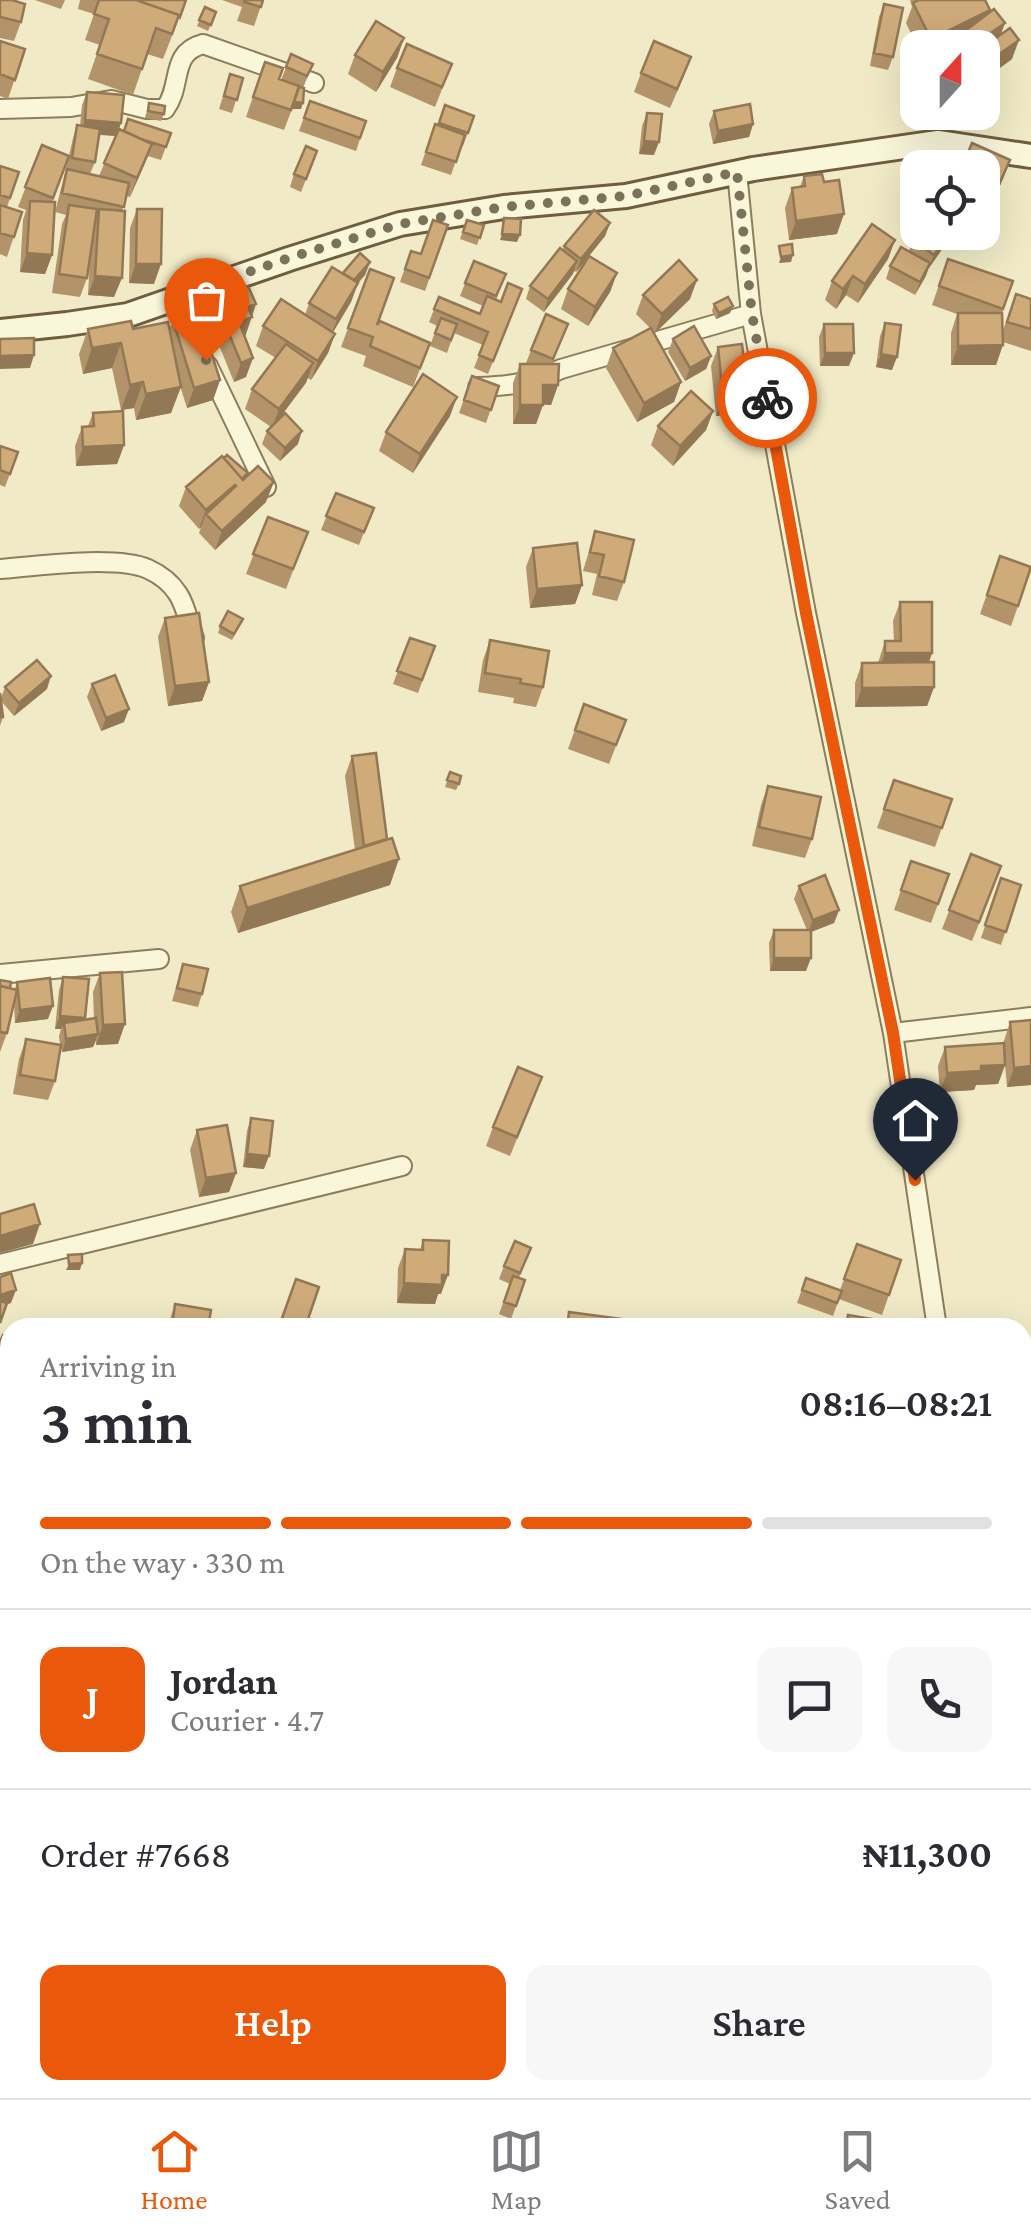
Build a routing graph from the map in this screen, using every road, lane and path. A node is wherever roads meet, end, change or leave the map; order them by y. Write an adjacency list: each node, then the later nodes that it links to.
1 (314, 82): 2 (street)
2 (0, 109)
3 (1031, 156): 4 (street)
4 (737, 172): 5 (street); 6 (street)
5 (752, 314): 8 (street); 15 (street)
6 (0, 331)
7 (199, 344): 9 (street)
8 (474, 387)
9 (266, 486)
10 (0, 569): 11 (street)
11 (203, 664)
12 (159, 958): 13 (street)
13 (0, 974)
14 (1031, 1017): 15 (street)
15 (893, 1033): 18 (street)
16 (402, 1166): 17 (street)
17 (0, 1264)
18 (936, 1318)

